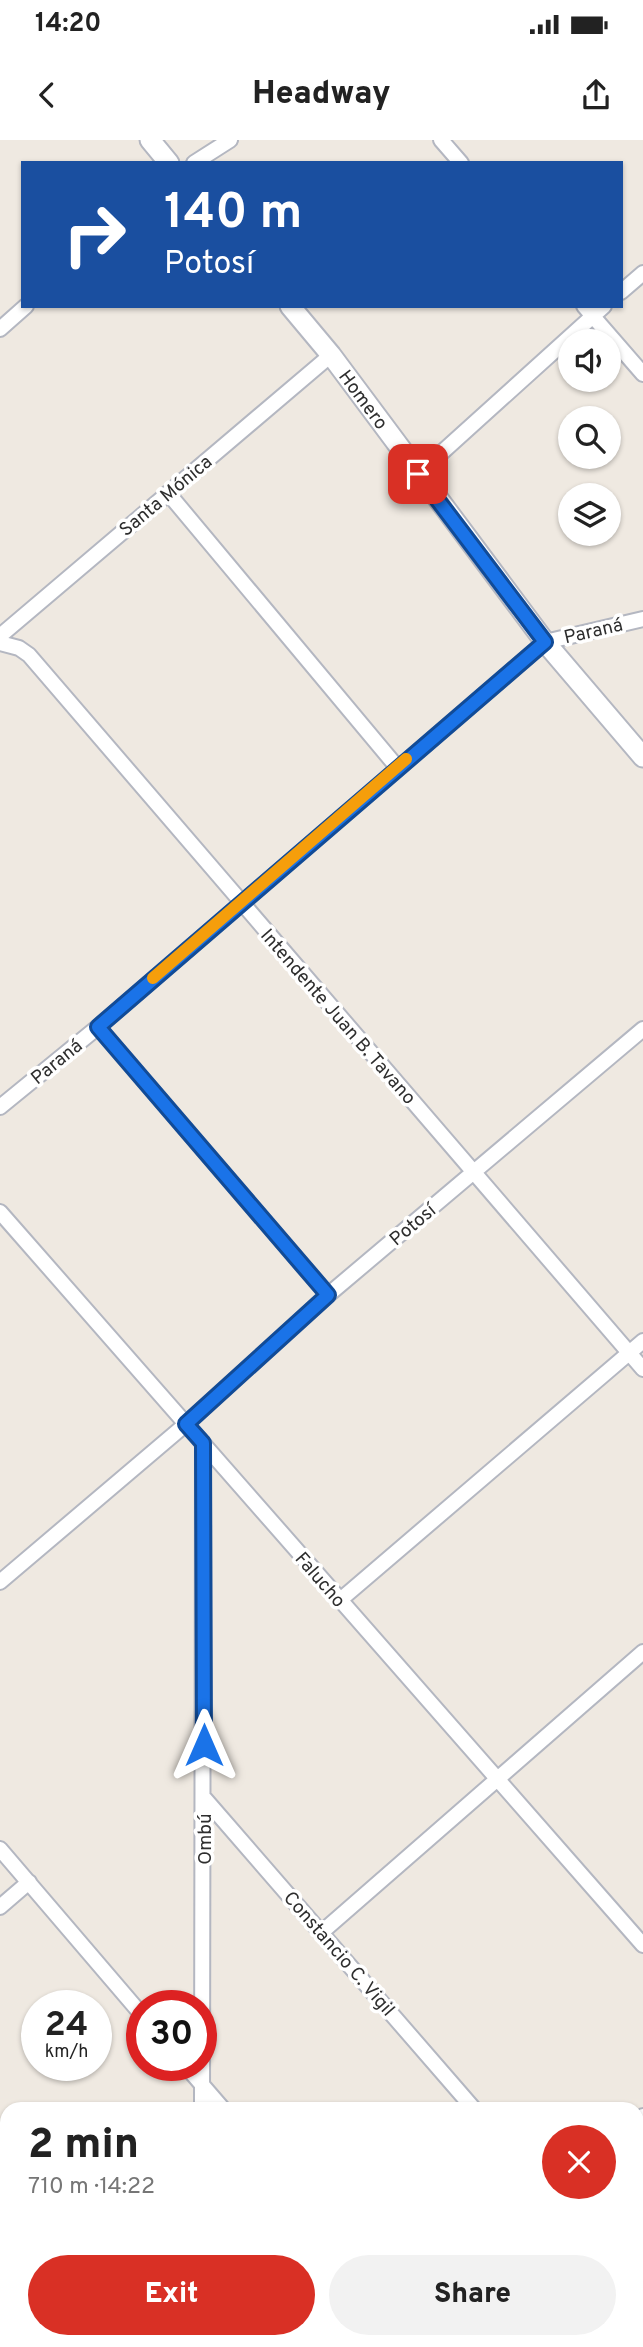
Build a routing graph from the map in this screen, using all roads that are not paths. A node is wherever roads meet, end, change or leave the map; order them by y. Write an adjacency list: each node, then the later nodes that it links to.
1 (150, 140): 4 (main road)
2 (230, 140): 5 (street)
3 (441, 140): 6 (street)
4 (167, 161)
5 (197, 161)
6 (459, 161)
7 (643, 273): 8 (street)
8 (623, 290)
9 (24, 308): 12 (street)
10 (292, 308): 13 (main road, Homero)
11 (594, 309): 14 (street); 15 (street)
12 (0, 329)
13 (331, 355): 15 (main road, Homero); 16 (street, Santa Mónica)
14 (643, 374)
15 (418, 474): 19 (main road, Homero)
16 (168, 493): 18 (street, Santa Mónica); 22 (street)
17 (643, 619): 19 (street, Paraná)
18 (0, 636)
19 (545, 642): 21 (main road, Homero); 22 (street, Paraná)
20 (0, 643): 23 (street, Intendente Juan B. Tavano)
21 (643, 757)
22 (397, 767): 23 (street, Paraná)
23 (240, 902): 24 (street, Paraná); 27 (street, Intendente Juan B. Tavano)
24 (98, 1027): 26 (street, Paraná); 29 (street)
25 (643, 1029): 27 (street, Potosí)
26 (0, 1107)
27 (473, 1173): 29 (street, Potosí); 31 (street, Intendente Juan B. Tavano)
28 (0, 1212): 33 (street, Falucho)
29 (328, 1295): 33 (street, Potosí)
30 (643, 1340): 31 (street)
31 (629, 1353): 32 (street, Intendente Juan B. Tavano); 36 (street)
32 (643, 1369)
33 (186, 1424): 34 (street, Falucho); 35 (street, Potosí)
34 (203, 1443): 36 (street, Falucho); 39 (street, Ombú)
35 (0, 1582)
36 (339, 1601): 38 (street, Falucho)
37 (643, 1652): 38 (street)
38 (497, 1779): 43 (street); 44 (street, Falucho)
39 (205, 1800): 43 (street, Constancio C. Vigil); 47 (street, Ombú)
40 (0, 1849): 41 (street)
41 (29, 1882): 42 (street); 45 (street)
42 (0, 1907)
43 (323, 1932): 50 (street, Constancio C. Vigil)
44 (643, 1945)
45 (126, 1996)
46 (198, 2081): 47 (street)
47 (203, 2087): 48 (street, Ombú); 49 (street)
48 (202, 2102)
49 (217, 2102)
50 (468, 2102)

